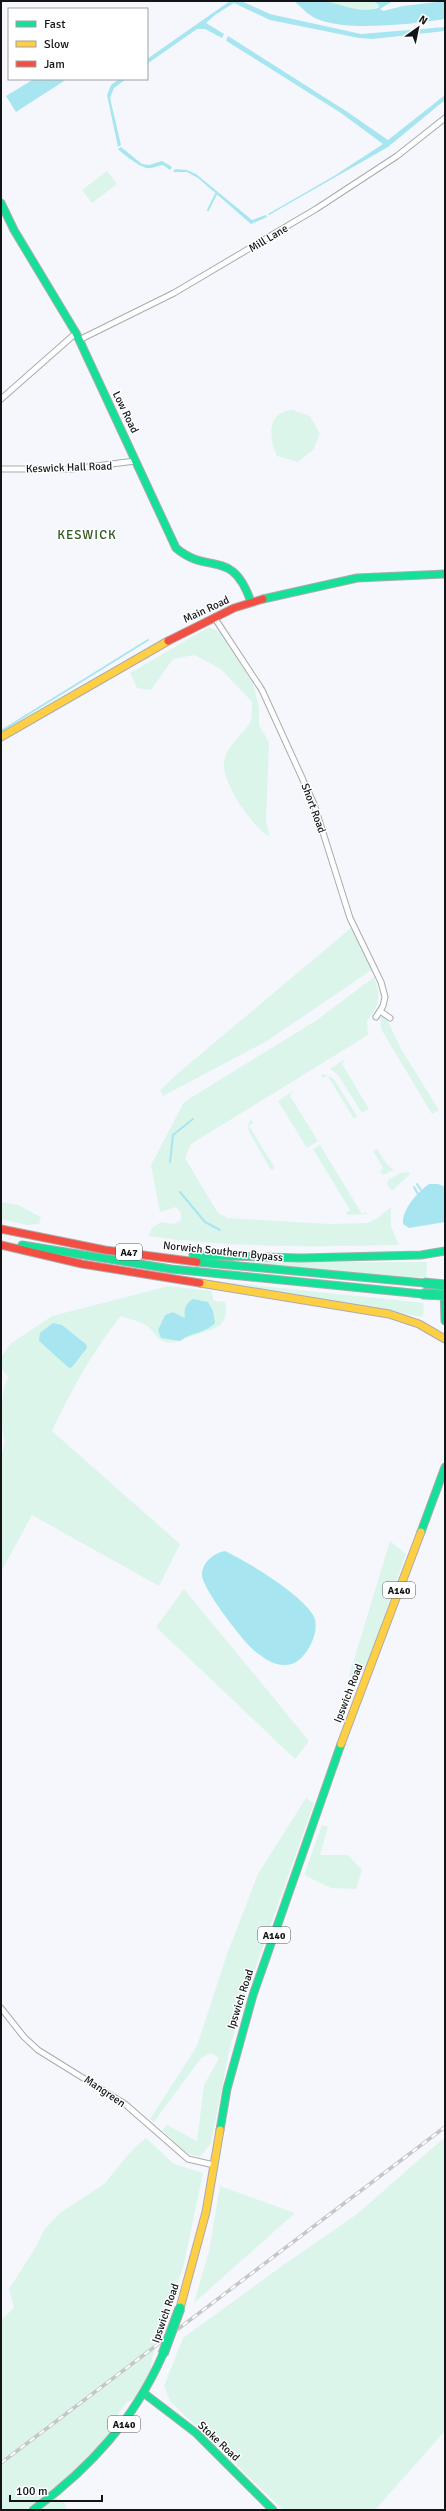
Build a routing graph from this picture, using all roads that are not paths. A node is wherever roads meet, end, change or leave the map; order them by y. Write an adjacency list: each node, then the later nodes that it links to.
1 (445, 118): 3 (street, Mill Lane)
2 (1, 203): 3 (main road, Low Road)
3 (78, 337): 4 (street, Mill Lane); 5 (main road, Low Road)
4 (1, 399)
5 (136, 461): 6 (street, Keswick Hall Road); 8 (main road, Low Road)
6 (1, 469)
7 (445, 574): 8 (main road, Main Road)
8 (252, 602): 9 (main road, Main Road)
9 (214, 617): 10 (main road, Main Road); 11 (street, Short Road)
10 (1, 738)
11 (380, 1011): 12 (street, Short Road); 13 (street)
12 (376, 1017)
13 (390, 1018)
14 (1, 1228): 15 (main road, Norwich Southern Bypass / A47)
15 (29, 1235): 18 (main road, A47); 19 (main road, Norwich Southern Bypass / A47, bridge)
16 (1, 1241): 20 (main road, Norwich Southern Bypass / A47, bridge)
17 (1, 1246): 22 (main road, A47)
18 (445, 1251)
19 (445, 1284): 21 (main road)
20 (445, 1295)
21 (445, 1321)
22 (445, 1339)
23 (445, 1467): 25 (main road, Ipswich Road / A140)
24 (1, 2008): 25 (street, Mangreen)
25 (214, 2165): 26 (main road, Ipswich Road / A140, bridge)
26 (146, 2394): 27 (main road, Ipswich Road / A140); 28 (main road, Stoke Road)
27 (33, 2510)
28 (273, 2510)

